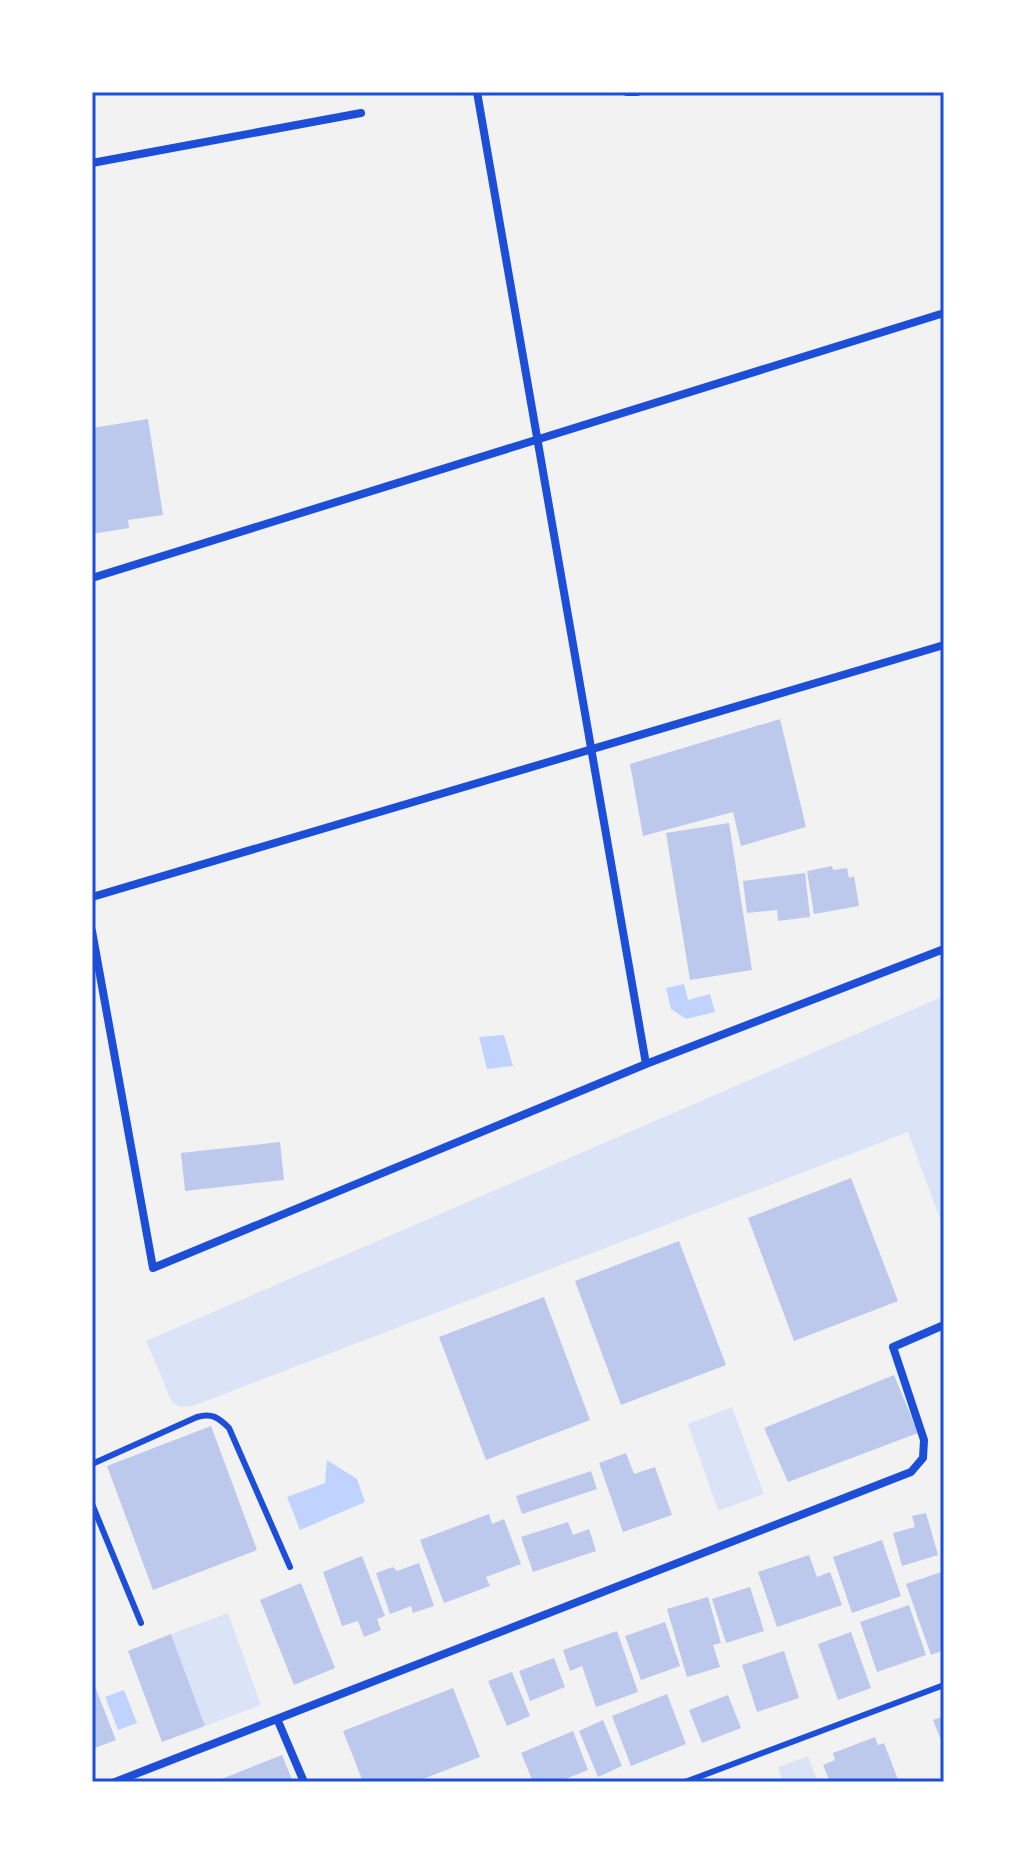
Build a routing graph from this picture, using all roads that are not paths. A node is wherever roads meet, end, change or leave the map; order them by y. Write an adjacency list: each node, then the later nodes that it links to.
1 (477, 92): 7 (street)
2 (627, 92): 3 (street)
3 (637, 92)
4 (361, 113): 5 (street)
5 (92, 163)
6 (944, 313): 7 (street)
7 (539, 440): 8 (street); 10 (street)
8 (92, 578)
9 (944, 645): 10 (street)
10 (592, 749): 11 (street); 14 (street)
11 (92, 897)
12 (92, 931): 14 (street)
13 (944, 949): 14 (street)
14 (646, 1064)
15 (944, 1325): 21 (street)
16 (92, 1464): 18 (lane)
17 (92, 1504): 19 (lane)
18 (290, 1567)
19 (141, 1623)
20 (944, 1685): 24 (lane)
21 (278, 1721): 22 (street); 23 (street)
22 (115, 1782)
23 (304, 1782)
24 (685, 1782)

